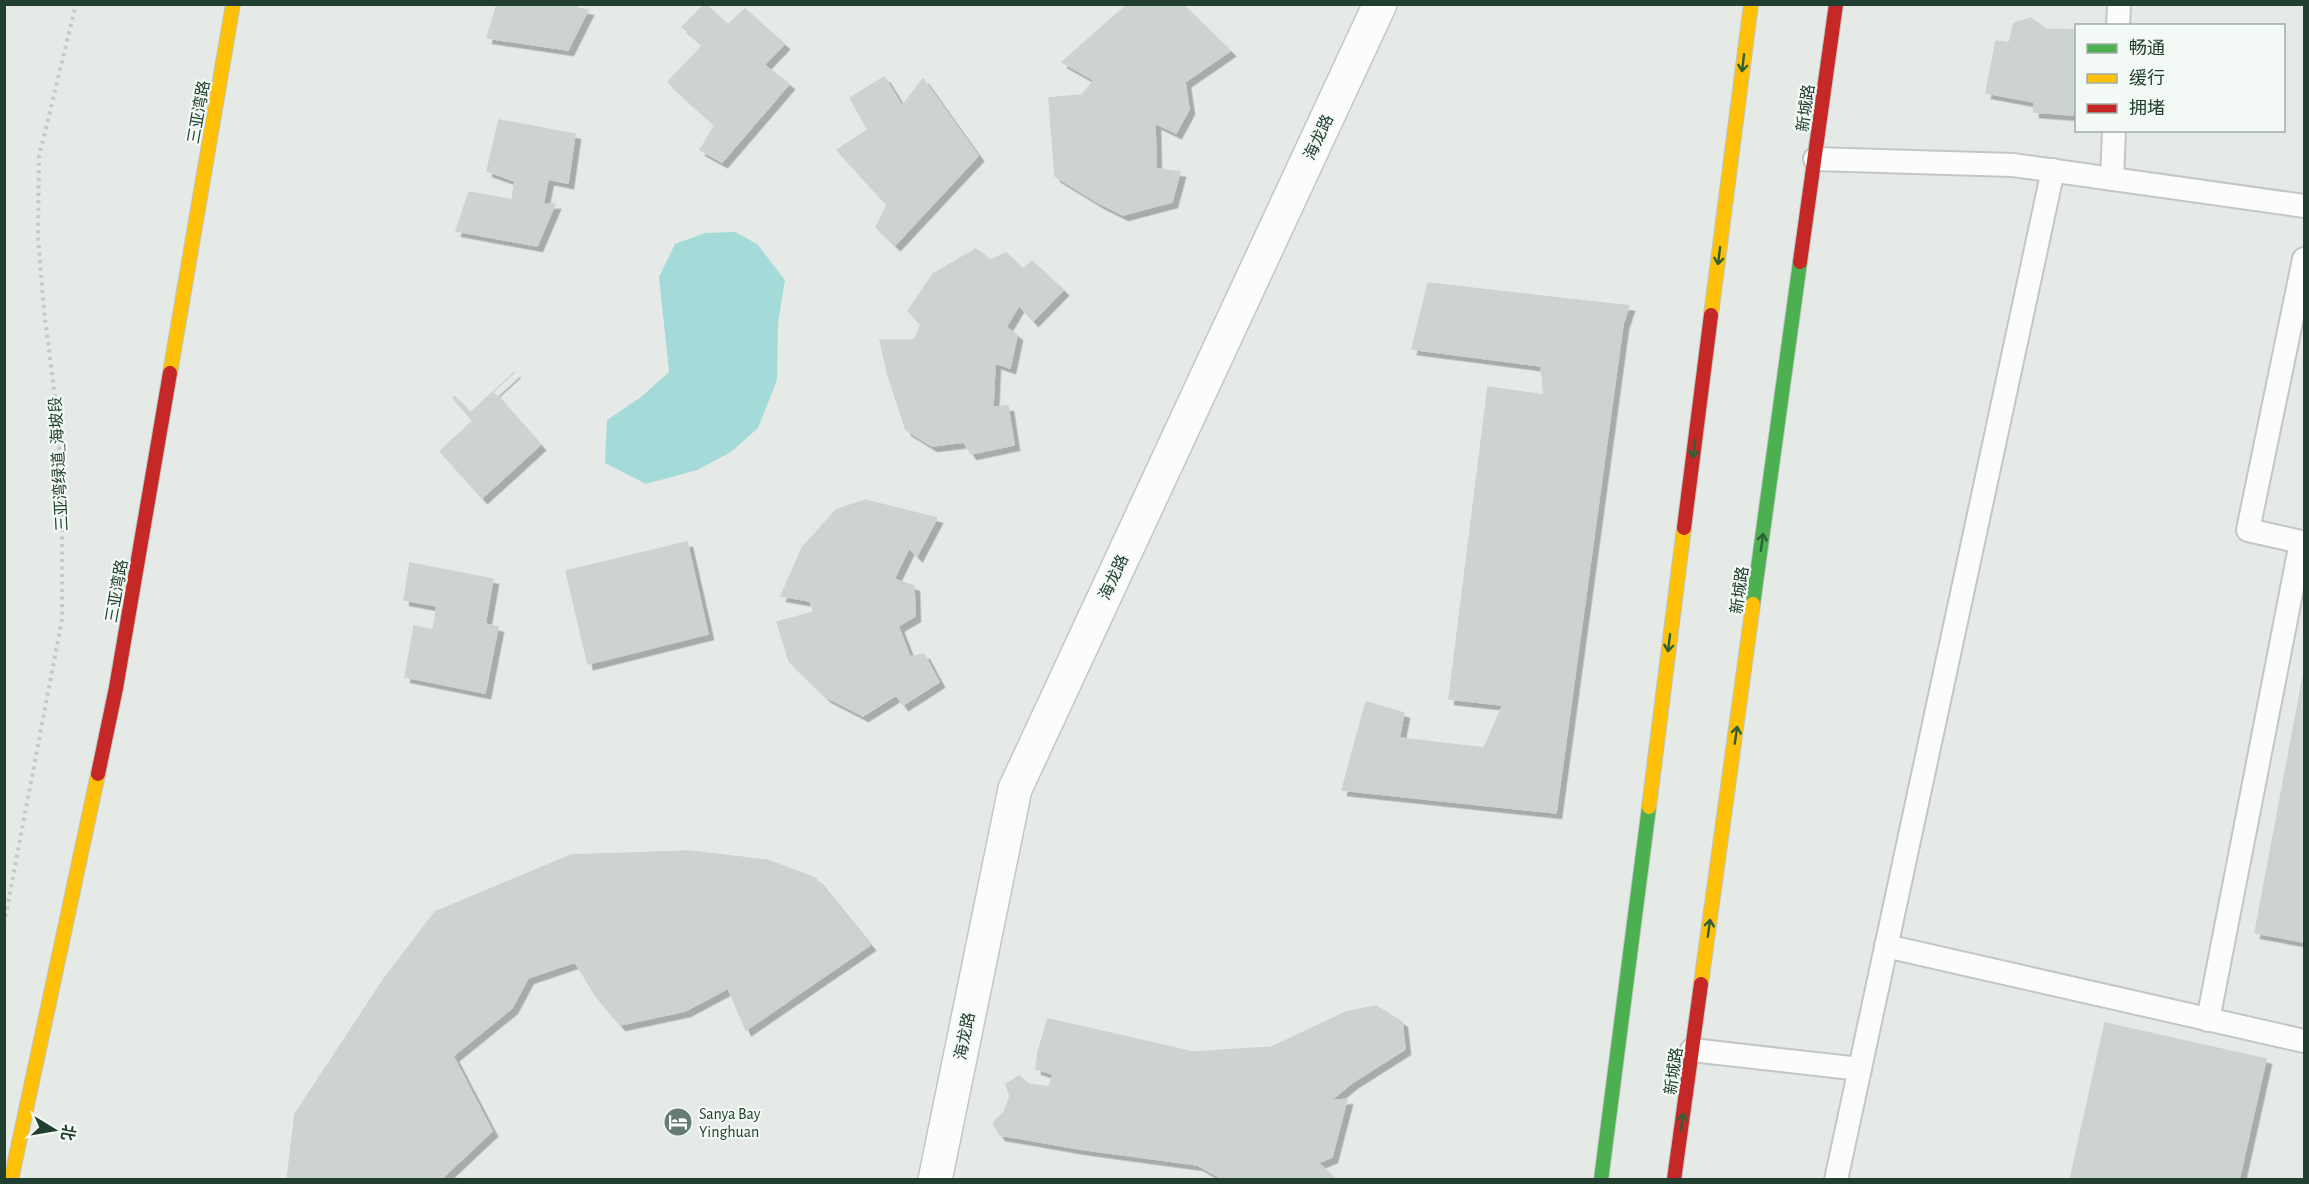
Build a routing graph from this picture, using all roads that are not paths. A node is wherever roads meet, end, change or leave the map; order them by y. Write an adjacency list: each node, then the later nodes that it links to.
1 (233, 4): 18 (main road, 三亚湾路)
2 (1380, 4): 19 (street, 海龙路)
3 (1751, 4): 20 (main road, one-way to 20)
4 (1836, 4): 8 (main road, 新城路)
5 (2119, 4): 6 (lane)
6 (2118, 24)
7 (2114, 132): 10 (lane)
8 (1815, 159): 9 (lane); 16 (main road, 新城路, one-way to 8)
9 (2053, 170): 10 (lane); 13 (lane)
10 (2112, 179): 11 (lane)
11 (2304, 206)
12 (2304, 259): 14 (lane)
13 (1886, 946): 14 (lane); 17 (lane)
14 (2208, 1020): 15 (lane)
15 (2304, 1041)
16 (1692, 1050): 17 (lane); 21 (main road, 新城路, one-way to 16)
17 (1860, 1069): 22 (lane)
18 (11, 1179)
19 (935, 1179)
20 (1601, 1179)
21 (1674, 1179)
22 (1836, 1179)

